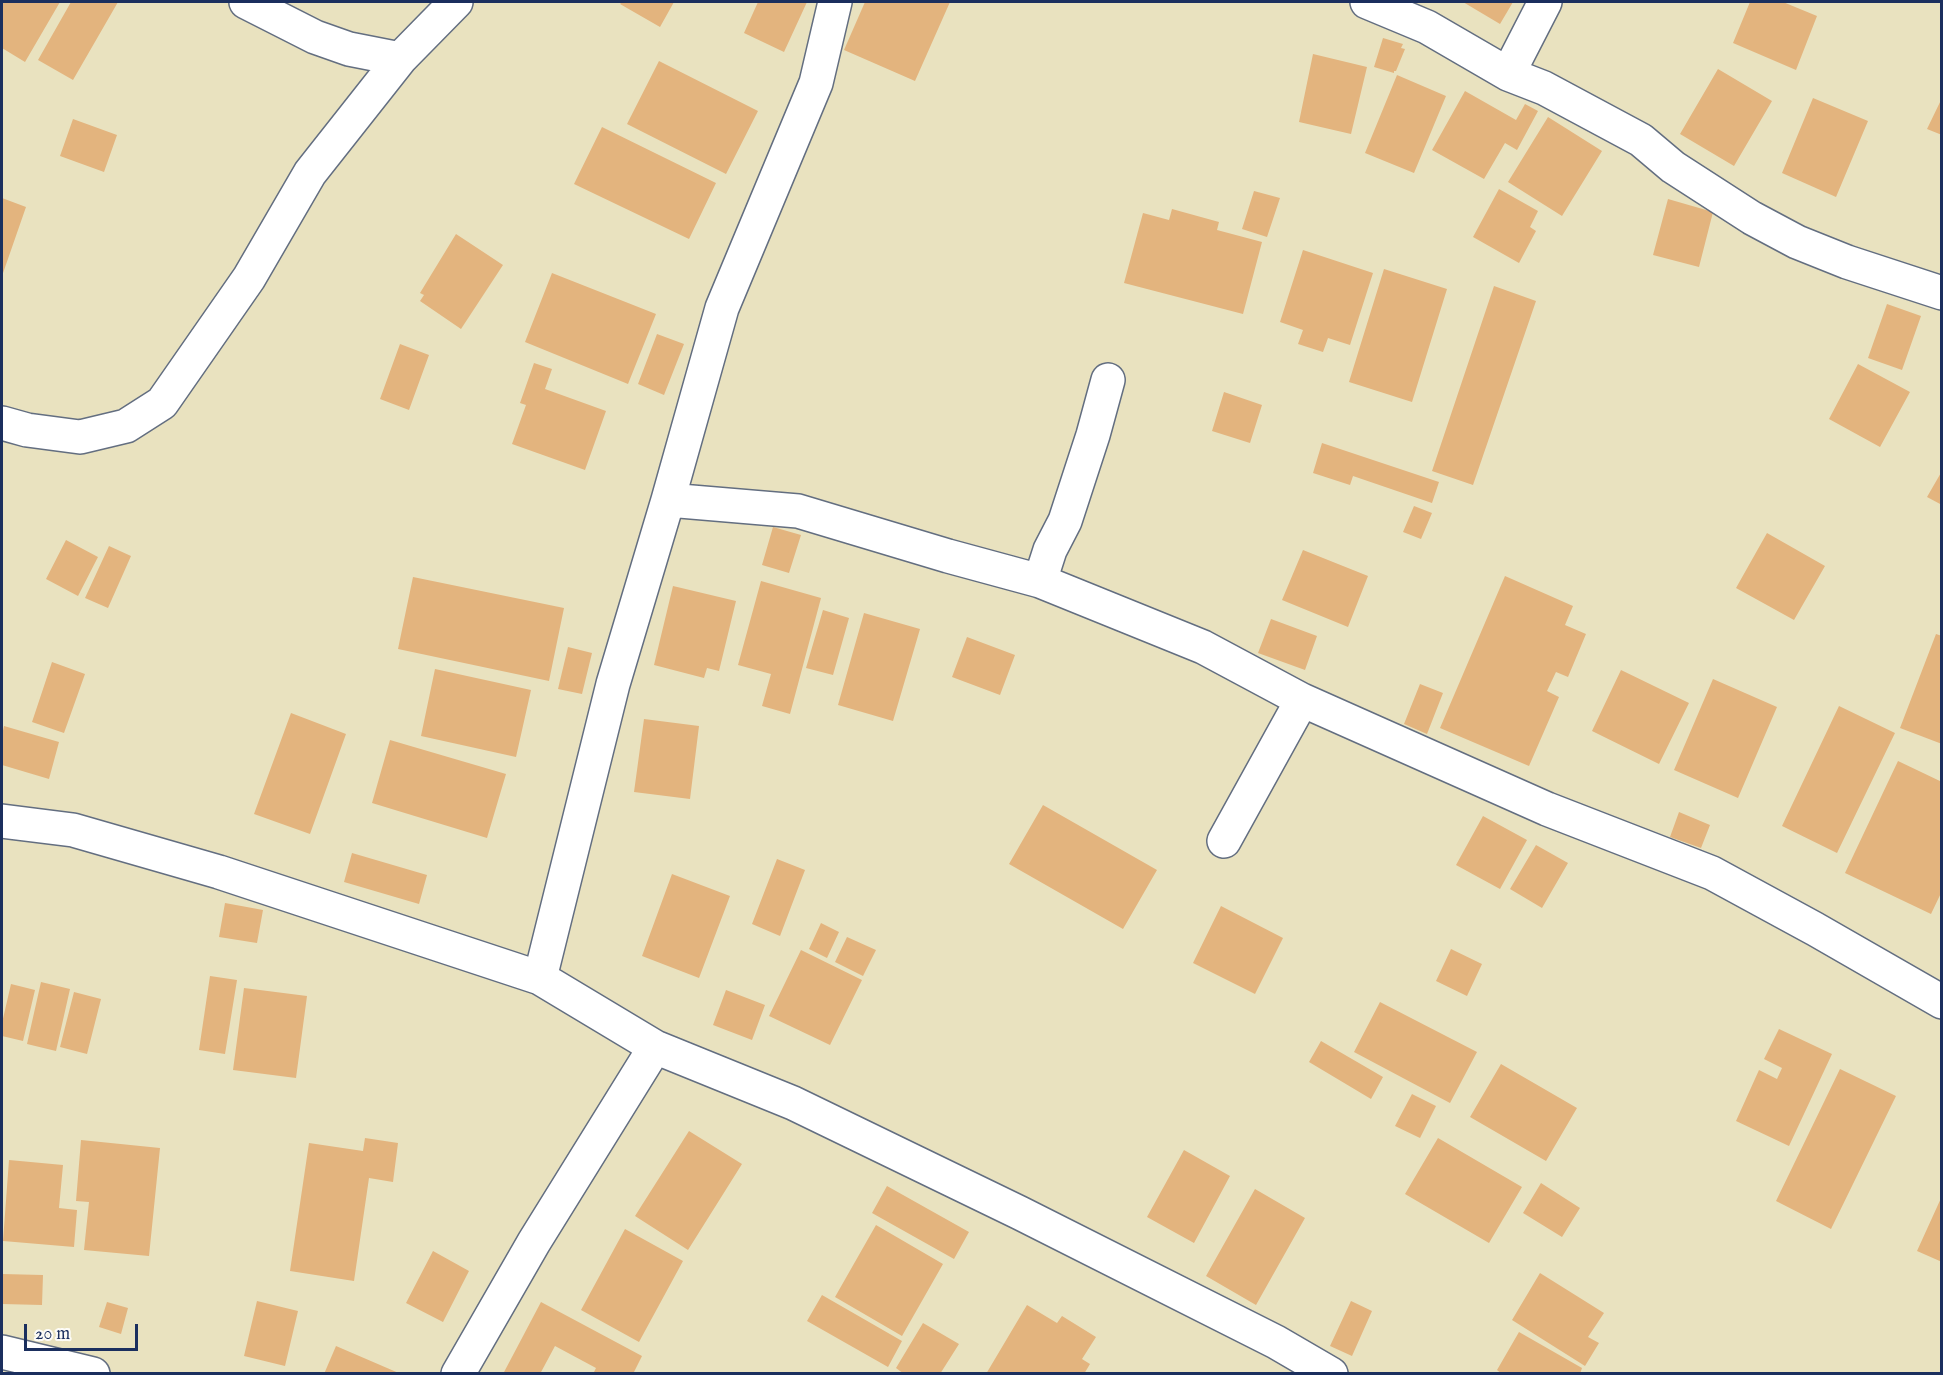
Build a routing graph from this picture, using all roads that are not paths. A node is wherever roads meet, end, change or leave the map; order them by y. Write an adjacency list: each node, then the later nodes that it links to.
1 (246, 2): 6 (street)
2 (456, 2): 6 (street)
3 (836, 2): 11 (street)
4 (1367, 2): 7 (street)
5 (1545, 2): 7 (street)
6 (400, 60): 10 (street)
7 (1508, 74): 8 (street)
8 (1941, 293)
9 (1108, 380): 12 (street)
10 (2, 423)
11 (668, 500): 12 (street); 16 (street)
12 (1040, 581): 13 (street)
13 (1302, 700): 15 (street); 17 (street)
14 (2, 821): 16 (street)
15 (1224, 841)
16 (540, 978): 18 (street)
17 (1941, 1002)
18 (655, 1047): 21 (street); 22 (street)
19 (2, 1352): 20 (street)
20 (93, 1374)
21 (458, 1374)
22 (1331, 1374)

